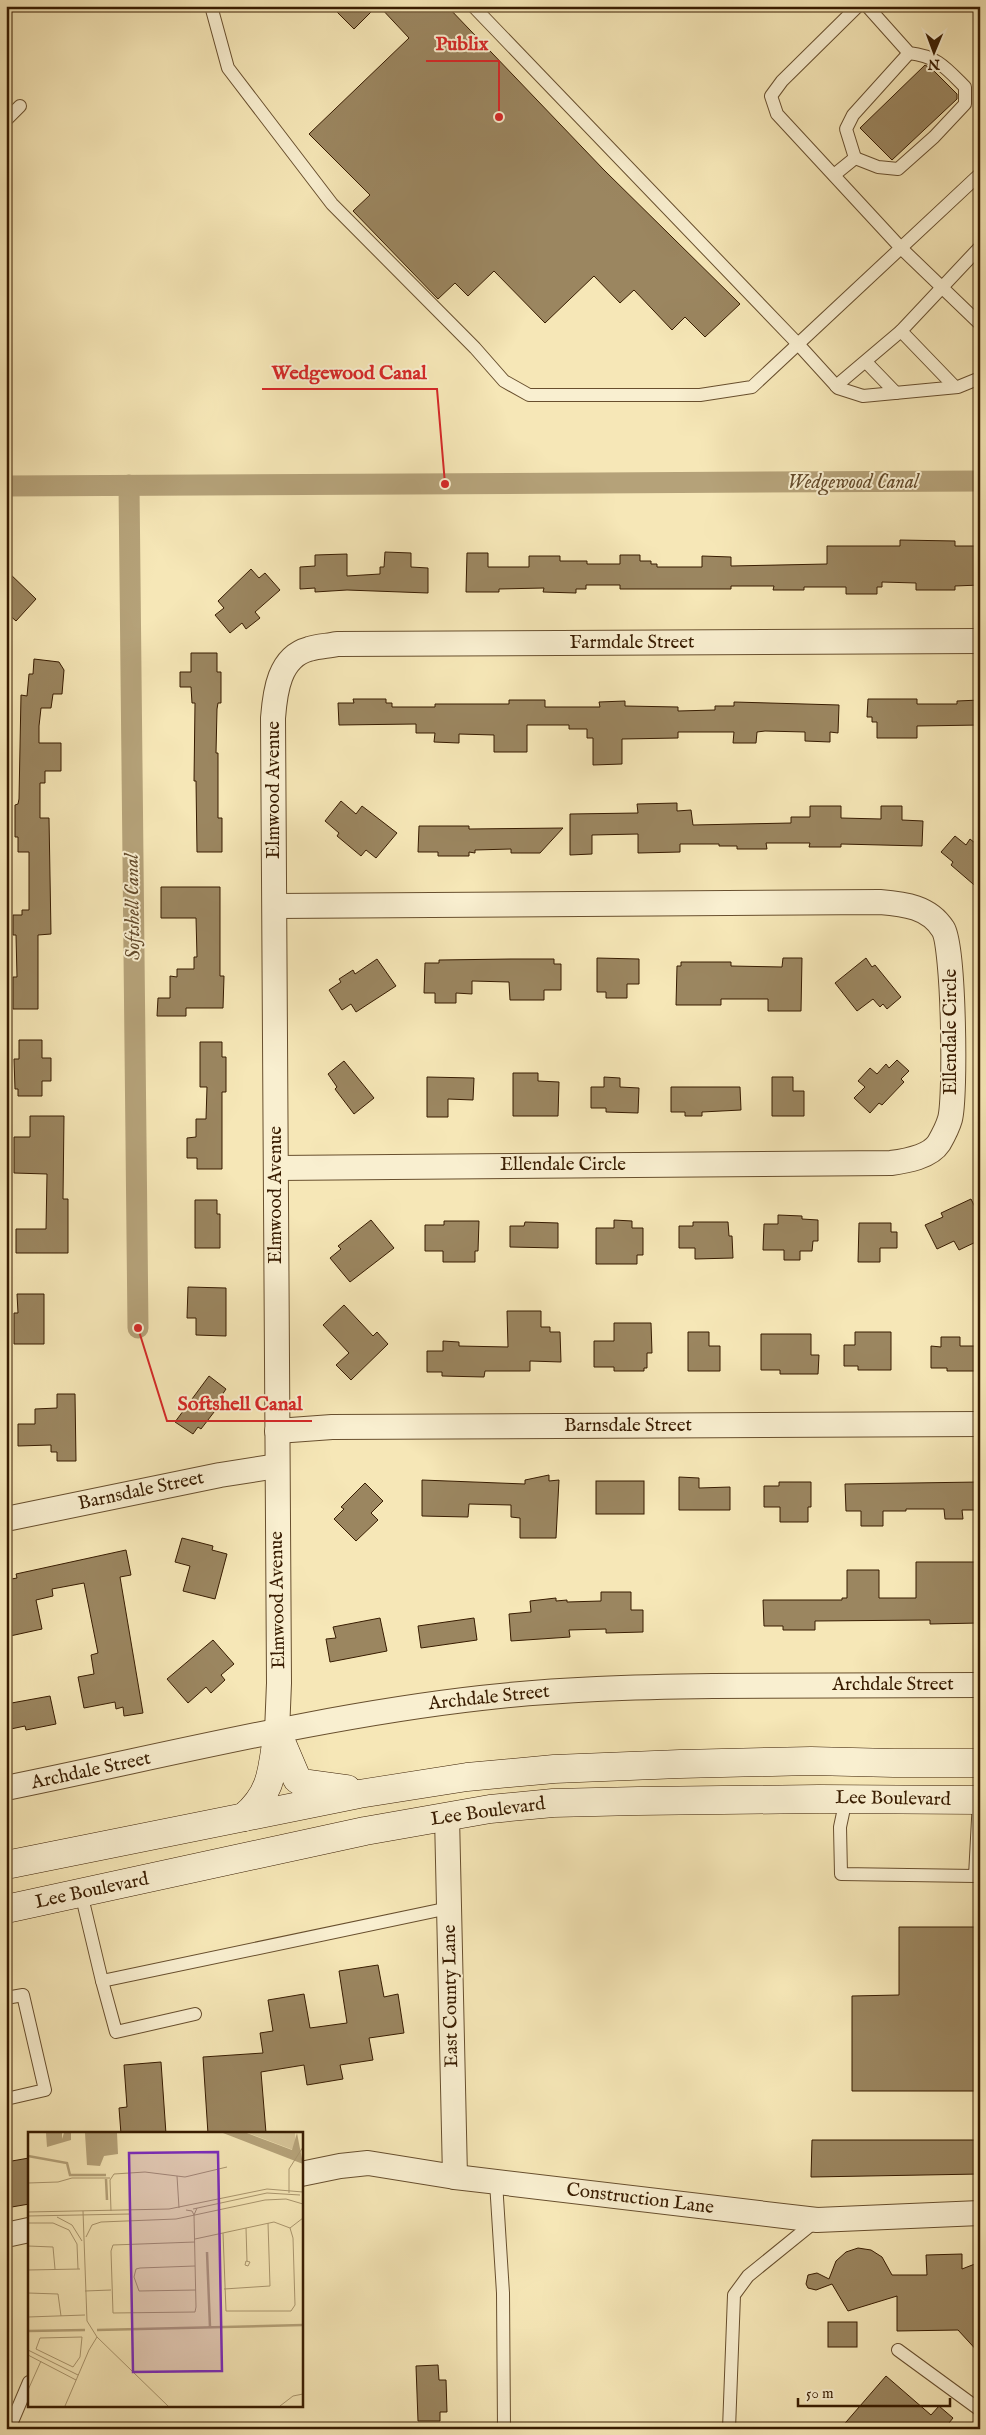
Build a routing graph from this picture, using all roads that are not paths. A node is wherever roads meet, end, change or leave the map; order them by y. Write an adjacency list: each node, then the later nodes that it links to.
1 (211, 6): 16 (lane)
2 (473, 6): 16 (lane)
3 (858, 6): 10 (lane)
4 (867, 6): 5 (lane)
5 (909, 53): 8 (lane); 8 (lane)
6 (20, 106): 7 (lane)
7 (6, 120)
8 (855, 158): 10 (lane)
9 (980, 174): 12 (lane)
10 (834, 176): 12 (lane)
11 (980, 247): 13 (lane)
12 (901, 248): 13 (lane); 16 (lane)
13 (942, 287): 14 (lane); 15 (lane)
14 (980, 324)
15 (901, 331): 17 (lane); 20 (lane)
16 (798, 344): 19 (lane)
17 (866, 362): 19 (lane); 21 (lane)
18 (980, 378): 20 (lane)
19 (836, 386): 21 (lane)
20 (955, 387): 21 (lane)
21 (896, 393)
22 (980, 641): 23 (street, Farmdale Street)
23 (288, 661): 24 (street, Elmwood Avenue)
24 (275, 906): 25 (street, Elmwood Avenue); 25 (street, Ellendale Circle)
25 (277, 1168): 27 (street, Elmwood Avenue)
26 (980, 1424): 27 (street, Barnsdale Street)
27 (277, 1432): 28 (street, Elmwood Avenue)
28 (277, 1466): 29 (street, Barnsdale Street); 31 (street, Elmwood Avenue)
29 (6, 1519)
30 (980, 1684): 31 (street, Archdale Street)
31 (278, 1732): 35 (street, Archdale Street); 36 (main road); 40 (main road)
32 (980, 1763): 34 (main road, Lee Boulevard)
33 (980, 1769): 37 (main road)
34 (443, 1780): 36 (main road, Lee Boulevard); 39 (main road)
35 (6, 1788)
36 (371, 1792): 40 (main road, Lee Boulevard)
37 (846, 1799): 38 (main road, Lee Boulevard); 39 (main road, Lee Boulevard); 43 (lane)
38 (979, 1800): 43 (lane)
39 (447, 1816): 45 (main road, Lee Boulevard); 46 (street, East County Lane)
40 (244, 1817): 41 (main road, Lee Boulevard)
41 (150, 1835): 42 (main road, Lee Boulevard); 44 (main road)
42 (6, 1865)
43 (978, 1876)
44 (6, 1884)
45 (81, 1893): 47 (main road, Lee Boulevard); 48 (lane)
46 (449, 1908): 48 (lane); 53 (street, East County Lane)
47 (6, 1909)
48 (102, 1981): 50 (lane)
49 (6, 1998): 51 (lane)
50 (195, 2014)
51 (6, 2099)
52 (302, 2174): 53 (street, Construction Lane)
53 (455, 2177): 54 (street, Construction Lane)
54 (496, 2182): 56 (street, Construction Lane); 63 (lane)
55 (980, 2213): 56 (street, Construction Lane)
56 (817, 2220): 64 (lane)
57 (28, 2230): 58 (street)
58 (6, 2235)
59 (898, 2350): 61 (lane)
60 (28, 2384): 62 (lane)
61 (980, 2410)
62 (9, 2429)
63 (504, 2429)
64 (729, 2429)

